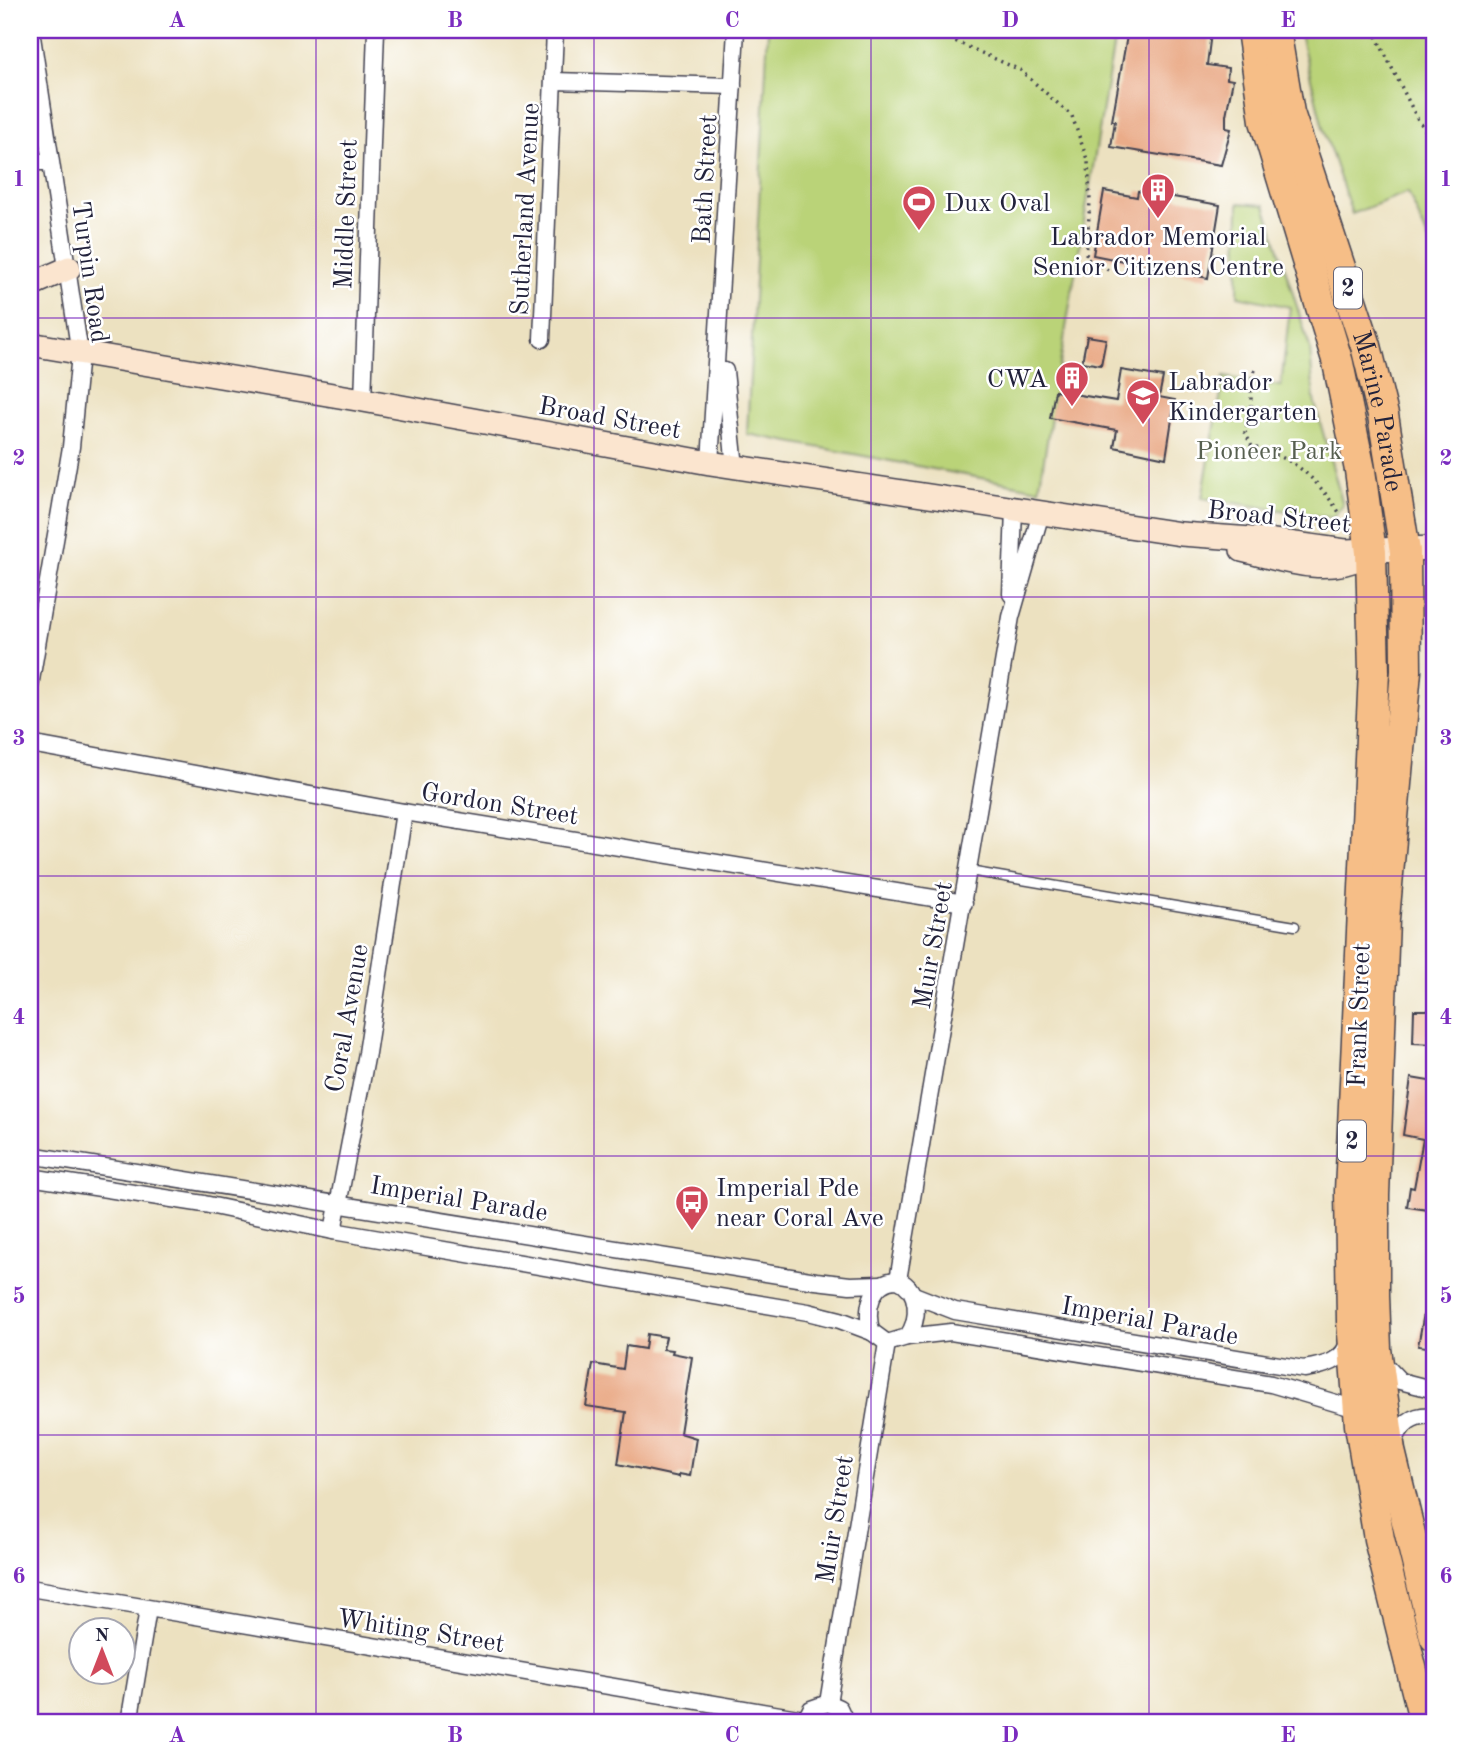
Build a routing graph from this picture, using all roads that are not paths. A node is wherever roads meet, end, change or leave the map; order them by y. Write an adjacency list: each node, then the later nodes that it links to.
1 (31, 30): 10 (street, Turpin Road)
2 (376, 30): 17 (street, Middle Street)
3 (555, 30): 7 (street, Sutherland Avenue)
4 (736, 30): 8 (street, Bath Street)
5 (1252, 30): 24 (highway, Marine Parade / 2)
6 (1275, 30): 23 (highway, Marine Parade / 2)
7 (554, 81): 8 (street, Sutherland Avenue); 14 (street, Sutherland Avenue)
8 (733, 86): 13 (street, Bath Street)
9 (30, 162): 10 (street)
10 (50, 162): 11 (street, Turpin Road)
11 (69, 268): 12 (street); 16 (street, Turpin Road)
12 (30, 285)
13 (720, 330): 18 (street, Bath Street); 19 (street, Bath Street)
14 (542, 339)
15 (30, 344): 16 (street, Broad Street)
16 (80, 354): 17 (street, Broad Street); 27 (street, Turpin Road)
17 (363, 400): 18 (street, Broad Street)
18 (710, 463): 19 (street, Broad Street)
19 (734, 467): 20 (street, Broad Street)
20 (1014, 508): 21 (street, Broad Street); 26 (street, Muir Street)
21 (1041, 513): 24 (street, Broad Street); 26 (street, Muir Street)
22 (1435, 548): 23 (street)
23 (1405, 551): 24 (street, Broad Street); 25 (street); 47 (highway, Frank Street / 2)
24 (1371, 552): 42 (highway, Frank Street / 2)
25 (1435, 561)
26 (1011, 617): 30 (street, Muir Street)
27 (30, 686)
28 (30, 744): 29 (street, Gordon Street)
29 (404, 812): 31 (street, Gordon Street); 35 (street, Coral Avenue)
30 (969, 871): 31 (street, Muir Street); 32 (lane)
31 (964, 903): 39 (street, Muir Street)
32 (1295, 926)
33 (30, 1155): 35 (street, Imperial Parade)
34 (30, 1177): 37 (street, Imperial Parade)
35 (337, 1205): 36 (street, Imperial Parade); 37 (street, Coral Avenue)
36 (505, 1230): 38 (street); 40 (street, Imperial Parade)
37 (333, 1231): 38 (street, Imperial Parade)
38 (500, 1260): 43 (street, Imperial Parade)
39 (898, 1280): 40 (street); 41 (street)
40 (881, 1284): 43 (street)
41 (914, 1296): 44 (street, Imperial Parade); 45 (street)
42 (1352, 1321): 44 (street, Imperial Parade); 51 (highway, Frank Street / 2)
43 (872, 1332): 46 (street)
44 (1101, 1336): 48 (street)
45 (907, 1337): 46 (street); 48 (street, Imperial Parade)
46 (887, 1343): 56 (street, Muir Street)
47 (1376, 1349): 49 (street); 52 (highway, Frank Street / 2)
48 (1098, 1355): 51 (street, Imperial Parade)
49 (1435, 1390)
50 (1435, 1416): 52 (street)
51 (1360, 1425): 60 (highway, Frank Street / 2)
52 (1390, 1451): 55 (highway, Frank Street / 2)
53 (30, 1588): 54 (street, Whiting Street)
54 (148, 1609): 57 (street, Whiting Street); 58 (street)
55 (1435, 1637)
56 (828, 1703): 57 (street); 59 (street)
57 (804, 1721)
58 (128, 1723)
59 (846, 1723)
60 (1426, 1723)

